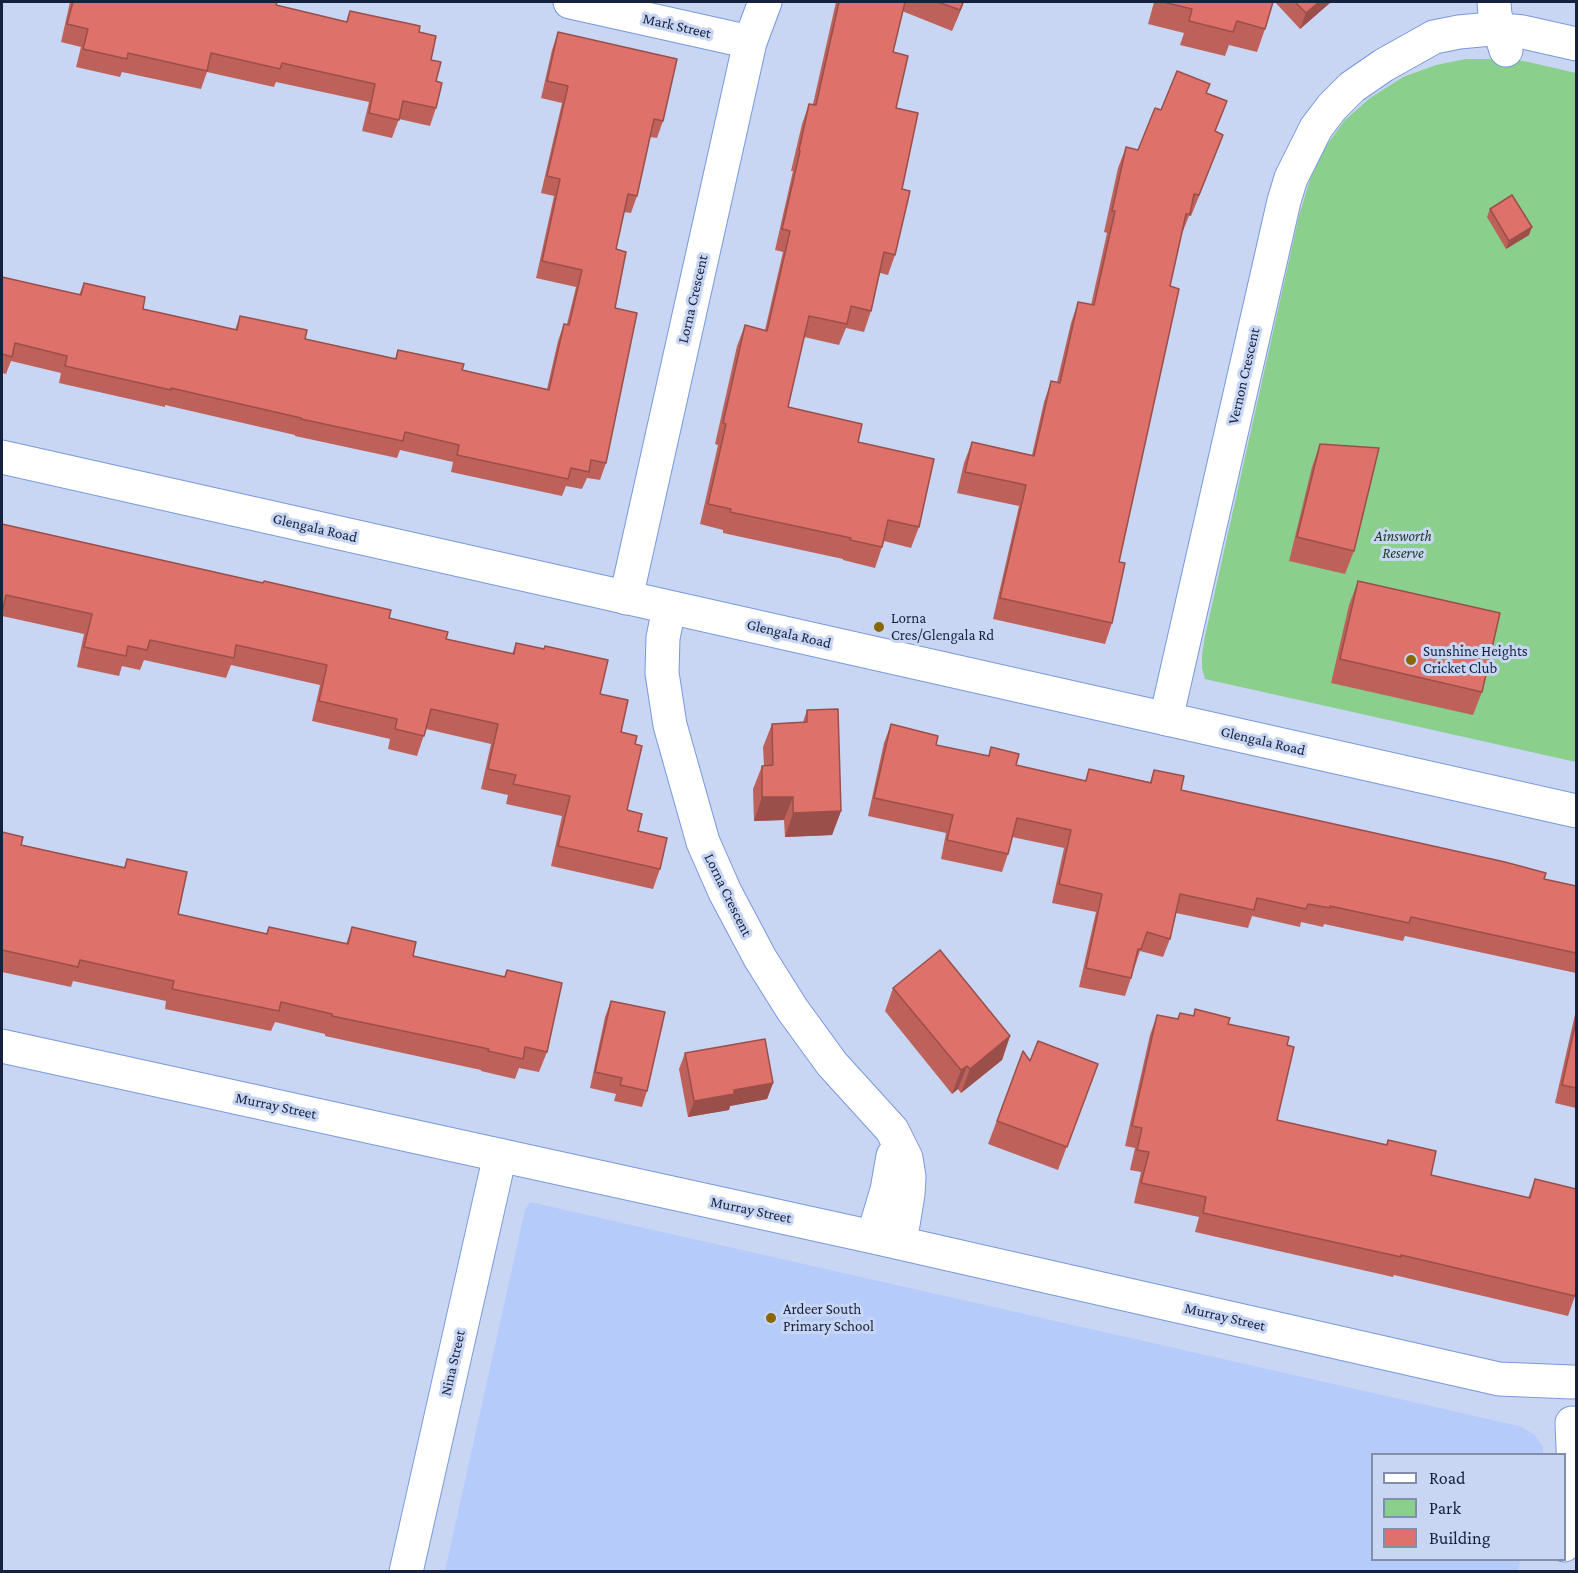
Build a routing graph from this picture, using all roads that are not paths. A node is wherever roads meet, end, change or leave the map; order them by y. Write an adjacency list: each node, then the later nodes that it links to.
1 (570, 2): 4 (street, Mark Street)
2 (765, 2): 4 (street, Lorna Crescent)
3 (1505, 23): 5 (street, Vernon Crescent); 6 (street, Vernon Crescent); 10 (street, Vernon Crescent)
4 (750, 42): 8 (street, Lorna Crescent)
5 (1576, 44)
6 (1576, 61)
7 (2, 457): 8 (street, Glengala Road)
8 (626, 598): 9 (street, Glengala Road)
9 (669, 608): 10 (street, Glengala Road); 14 (street, Lorna Crescent)
10 (1166, 719): 11 (street, Glengala Road)
11 (1576, 811)
12 (2, 1046): 13 (street, Murray Street)
13 (500, 1155): 14 (street, Murray Street); 18 (street, Nina Street)
14 (886, 1240): 15 (street, Murray Street)
15 (1572, 1403): 16 (street)
16 (1576, 1494): 17 (street)
17 (1566, 1536)
18 (406, 1572)

